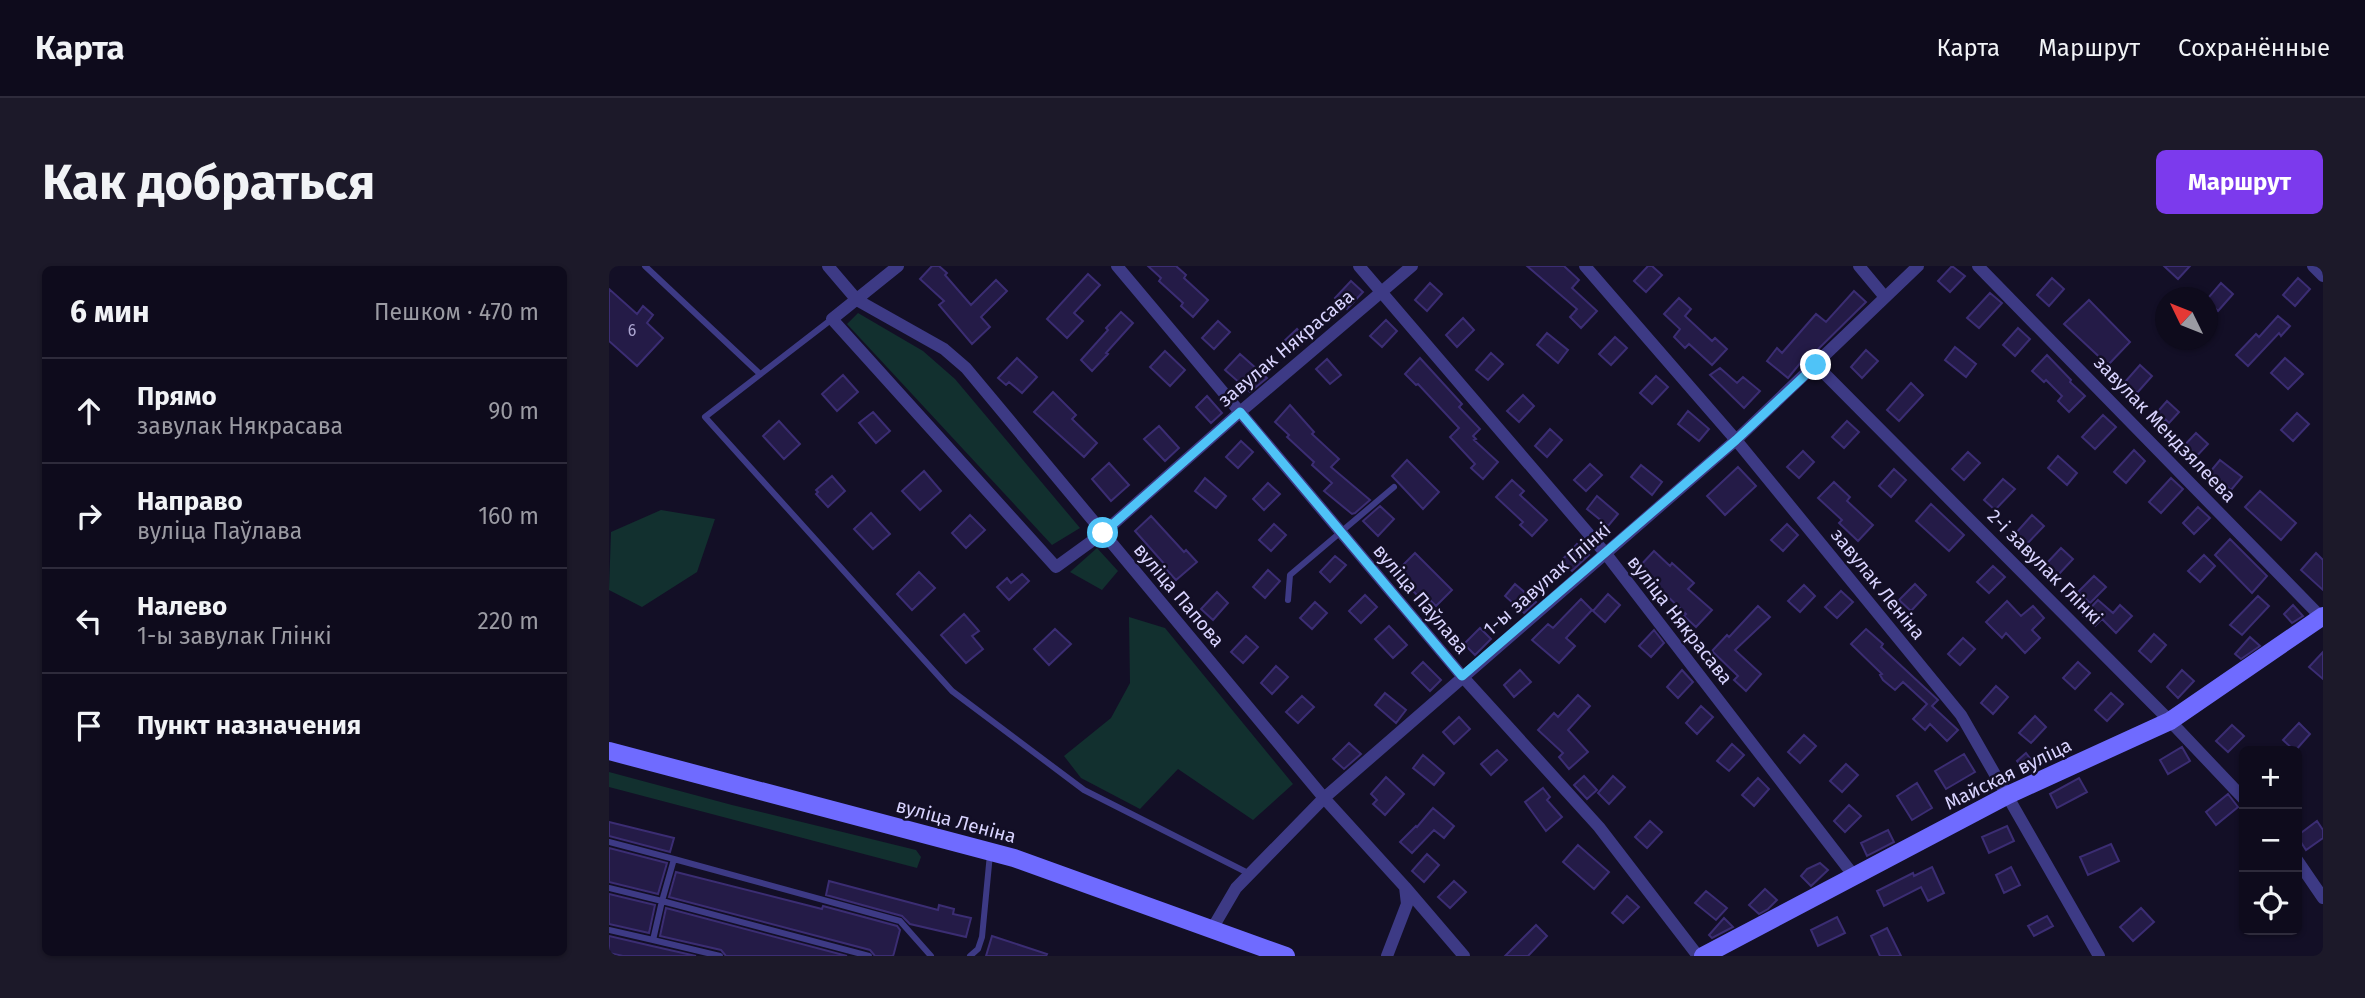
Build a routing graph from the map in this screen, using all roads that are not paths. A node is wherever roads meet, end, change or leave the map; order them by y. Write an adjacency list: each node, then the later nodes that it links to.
1 (645, 266): 18 (lane)
2 (828, 266): 15 (street, вуліца Папова)
3 (898, 266): 15 (street)
4 (1117, 266): 19 (street, вуліца Паўлава)
5 (1359, 266): 13 (street, вуліца Някрасава)
6 (1412, 266): 13 (street, завулак Някрасава)
7 (1585, 266): 20 (street, завулак Леніна)
8 (1859, 266): 14 (street)
9 (1917, 266): 14 (street, 1-ы завулак Глінкі)
10 (1979, 266): 26 (street, завулак Мендзялеева)
11 (2313, 266): 12 (street)
12 (2323, 276)
13 (1382, 292): 19 (street, завулак Някрасава); 24 (street, вуліца Някрасава)
14 (1884, 296): 17 (street, 1-ы завулак Глінкі)
15 (857, 300): 16 (street); 23 (street, вуліца Папова)
16 (832, 319): 18 (lane); 23 (street, завулак Някрасава)
17 (1816, 365): 20 (street, 1-ы завулак Глінкі); 28 (street, 2-і завулак Глінкі)
18 (760, 374): 37 (lane)
19 (1240, 412): 22 (street, вуліца Паўлава); 23 (street, завулак Някрасава)
20 (1736, 440): 24 (street, 1-ы завулак Глінкі); 31 (street, завулак Леніна)
21 (1394, 487): 22 (lane)
22 (1339, 532): 25 (lane); 27 (street, вуліца Паўлава)
23 (1103, 533): 32 (street, вуліца Папова)
24 (1606, 554): 27 (street, 1-ы завулак Глінкі); 38 (street, вуліца Някрасава)
25 (1288, 600)
26 (2322, 617): 28 (street, Майская вуліца)
27 (1462, 676): 32 (street, 1-ы завулак Глінкі); 53 (street, вуліца Паўлава)
28 (2170, 721): 30 (street, 2-і завулак Глінкі); 31 (street, Майская вуліца)
29 (609, 751): 34 (street, вуліца Леніна)
30 (2239, 794)
31 (2008, 795): 38 (street, Майская вуліца); 54 (street, завулак Леніна)
32 (1324, 798): 37 (street, 1-ы завулак Глінкі); 39 (street, вуліца Папова)
33 (609, 842): 35 (lane)
34 (991, 852): 43 (street, вуліца Леніна); 49 (lane)
35 (674, 859): 42 (lane); 48 (lane)
36 (2302, 867): 41 (street)
37 (1250, 874): 43 (street, 1-ы завулак Глінкі)
38 (1854, 876): 53 (street, Майская вуліца)
39 (1405, 887): 51 (street); 52 (street, вуліца Папова)
40 (609, 888): 42 (lane)
41 (2323, 898)
42 (662, 901): 45 (lane); 47 (lane)
43 (1212, 929): 50 (street, вуліца Леніна)
44 (609, 930): 45 (lane)
45 (653, 940): 46 (lane)
46 (720, 956)
47 (869, 956)
48 (931, 956)
49 (970, 956)
50 (1286, 956)
51 (1387, 956)
52 (1465, 956)
53 (1700, 956)
54 (2099, 956)

